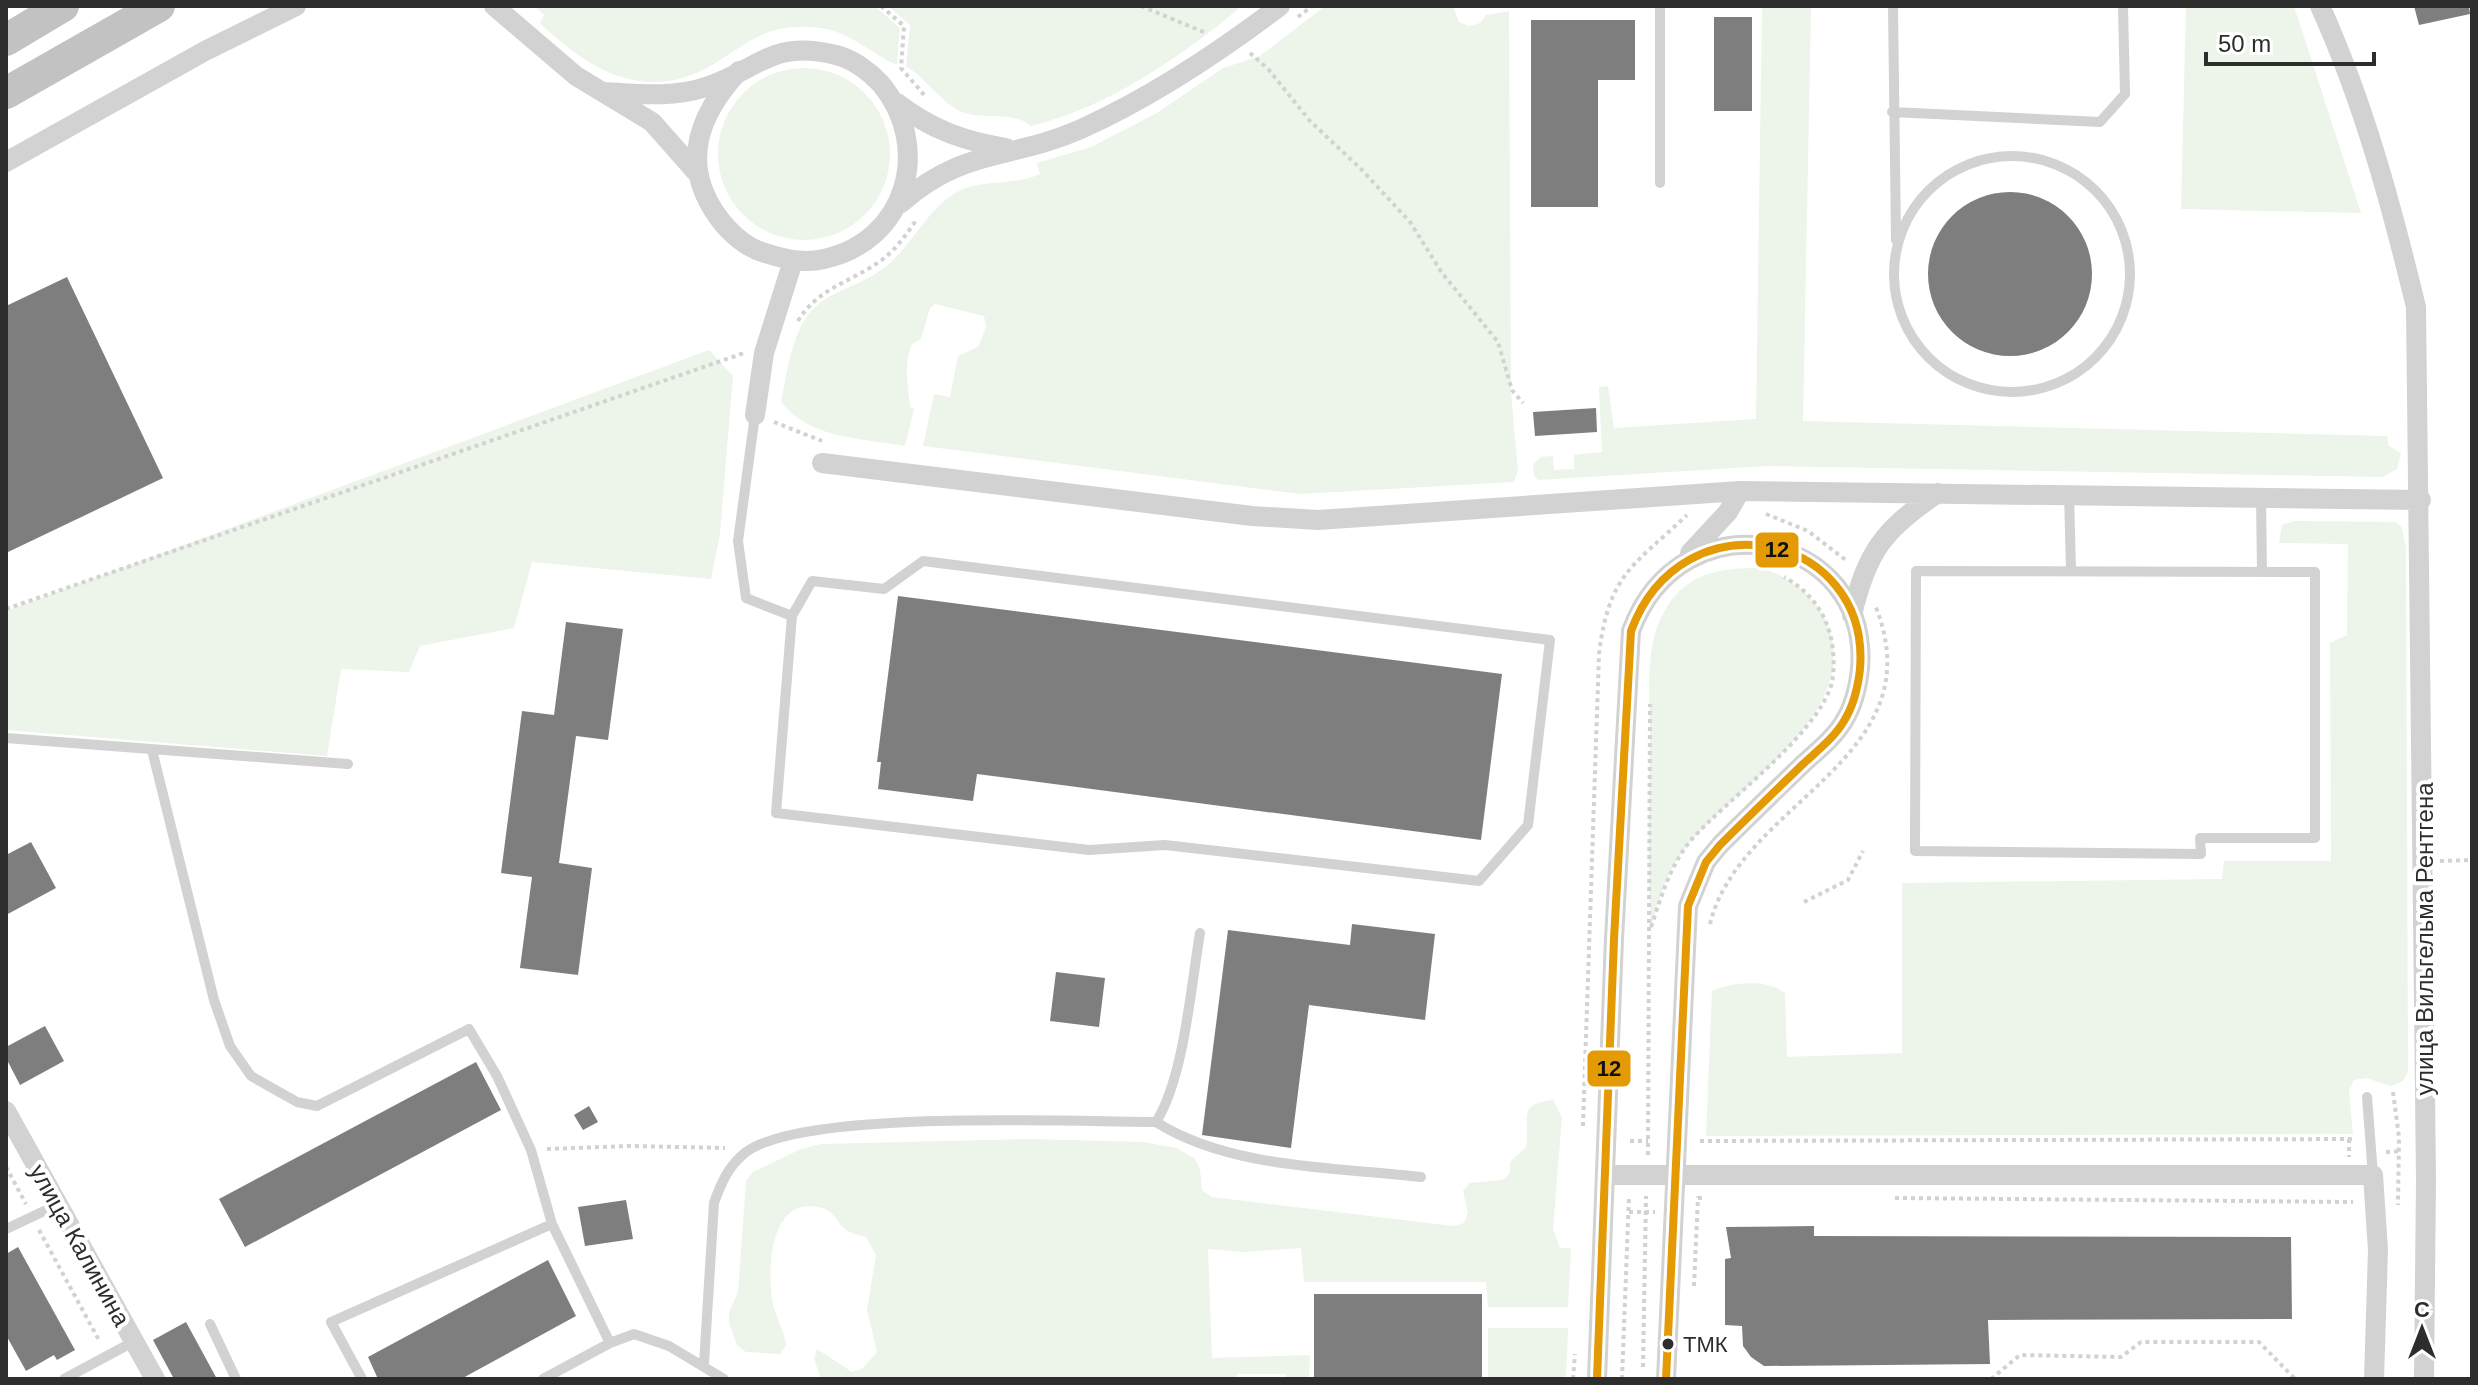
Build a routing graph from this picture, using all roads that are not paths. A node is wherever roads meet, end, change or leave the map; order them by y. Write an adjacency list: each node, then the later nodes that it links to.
1 (63, 6): 11 (highway)
2 (159, 6): 14 (highway)
3 (296, 6): 18 (street)
4 (494, 6): 10 (street)
5 (1280, 6): 17 (street)
6 (1660, 6): 20 (lane)
7 (1893, 6): 16 (lane)
8 (2123, 6): 16 (lane)
9 (2320, 6): 30 (street, улица Вильгельма Рентгена)
10 (511, 13): 13 (street)
11 (6, 40)
12 (739, 71): 13 (street); 15 (street); 19 (street)
13 (604, 92): 19 (street)
14 (6, 93)
15 (895, 101): 17 (street); 21 (street)
16 (1892, 112): 22 (lane)
17 (1014, 149): 21 (street)
18 (6, 162)
19 (698, 174): 23 (street)
20 (1660, 183)
21 (895, 209): 23 (street)
22 (1896, 246): 22 (lane)
23 (793, 261): 24 (street)
24 (755, 415): 35 (lane)
25 (822, 463): 26 (street)
26 (1740, 491): 27 (street); 31 (street)
27 (1938, 493): 28 (street); 34 (street)
28 (2069, 494): 29 (street); 32 (lane)
29 (2261, 497): 30 (street); 33 (lane)
30 (2421, 500): 63 (street, улица Вильгельма Рентгена)
31 (1681, 563): 34 (street); 43 (street)
32 (2071, 571): 33 (lane); 33 (lane)
33 (2262, 572)
34 (1852, 615): 45 (street)
35 (792, 616): 35 (lane)
36 (6, 738): 37 (lane)
37 (152, 750): 38 (lane); 48 (lane)
38 (348, 764)
39 (1200, 933): 42 (lane)
40 (2367, 1097): 44 (lane)
41 (6, 1111): 47 (street, улица Калинина)
42 (1156, 1122): 46 (lane); 53 (lane)
43 (1605, 1175): 45 (street); 60 (street)
44 (2373, 1175): 45 (street); 62 (street)
45 (1675, 1176): 61 (street)
46 (1421, 1177)
47 (57, 1205): 49 (lane); 51 (street, улица Калинина)
48 (552, 1224): 52 (lane); 57 (lane)
49 (6, 1229)
50 (210, 1324): 56 (lane)
51 (133, 1342): 54 (lane); 55 (street, улица Калинина)
52 (610, 1343): 53 (lane); 58 (lane)
53 (704, 1364): 59 (lane)
54 (64, 1379)
55 (155, 1379)
56 (236, 1379)
57 (362, 1379)
58 (543, 1379)
59 (724, 1379)
60 (1597, 1379)
61 (1666, 1379)
62 (2374, 1379)
63 (2424, 1379)

